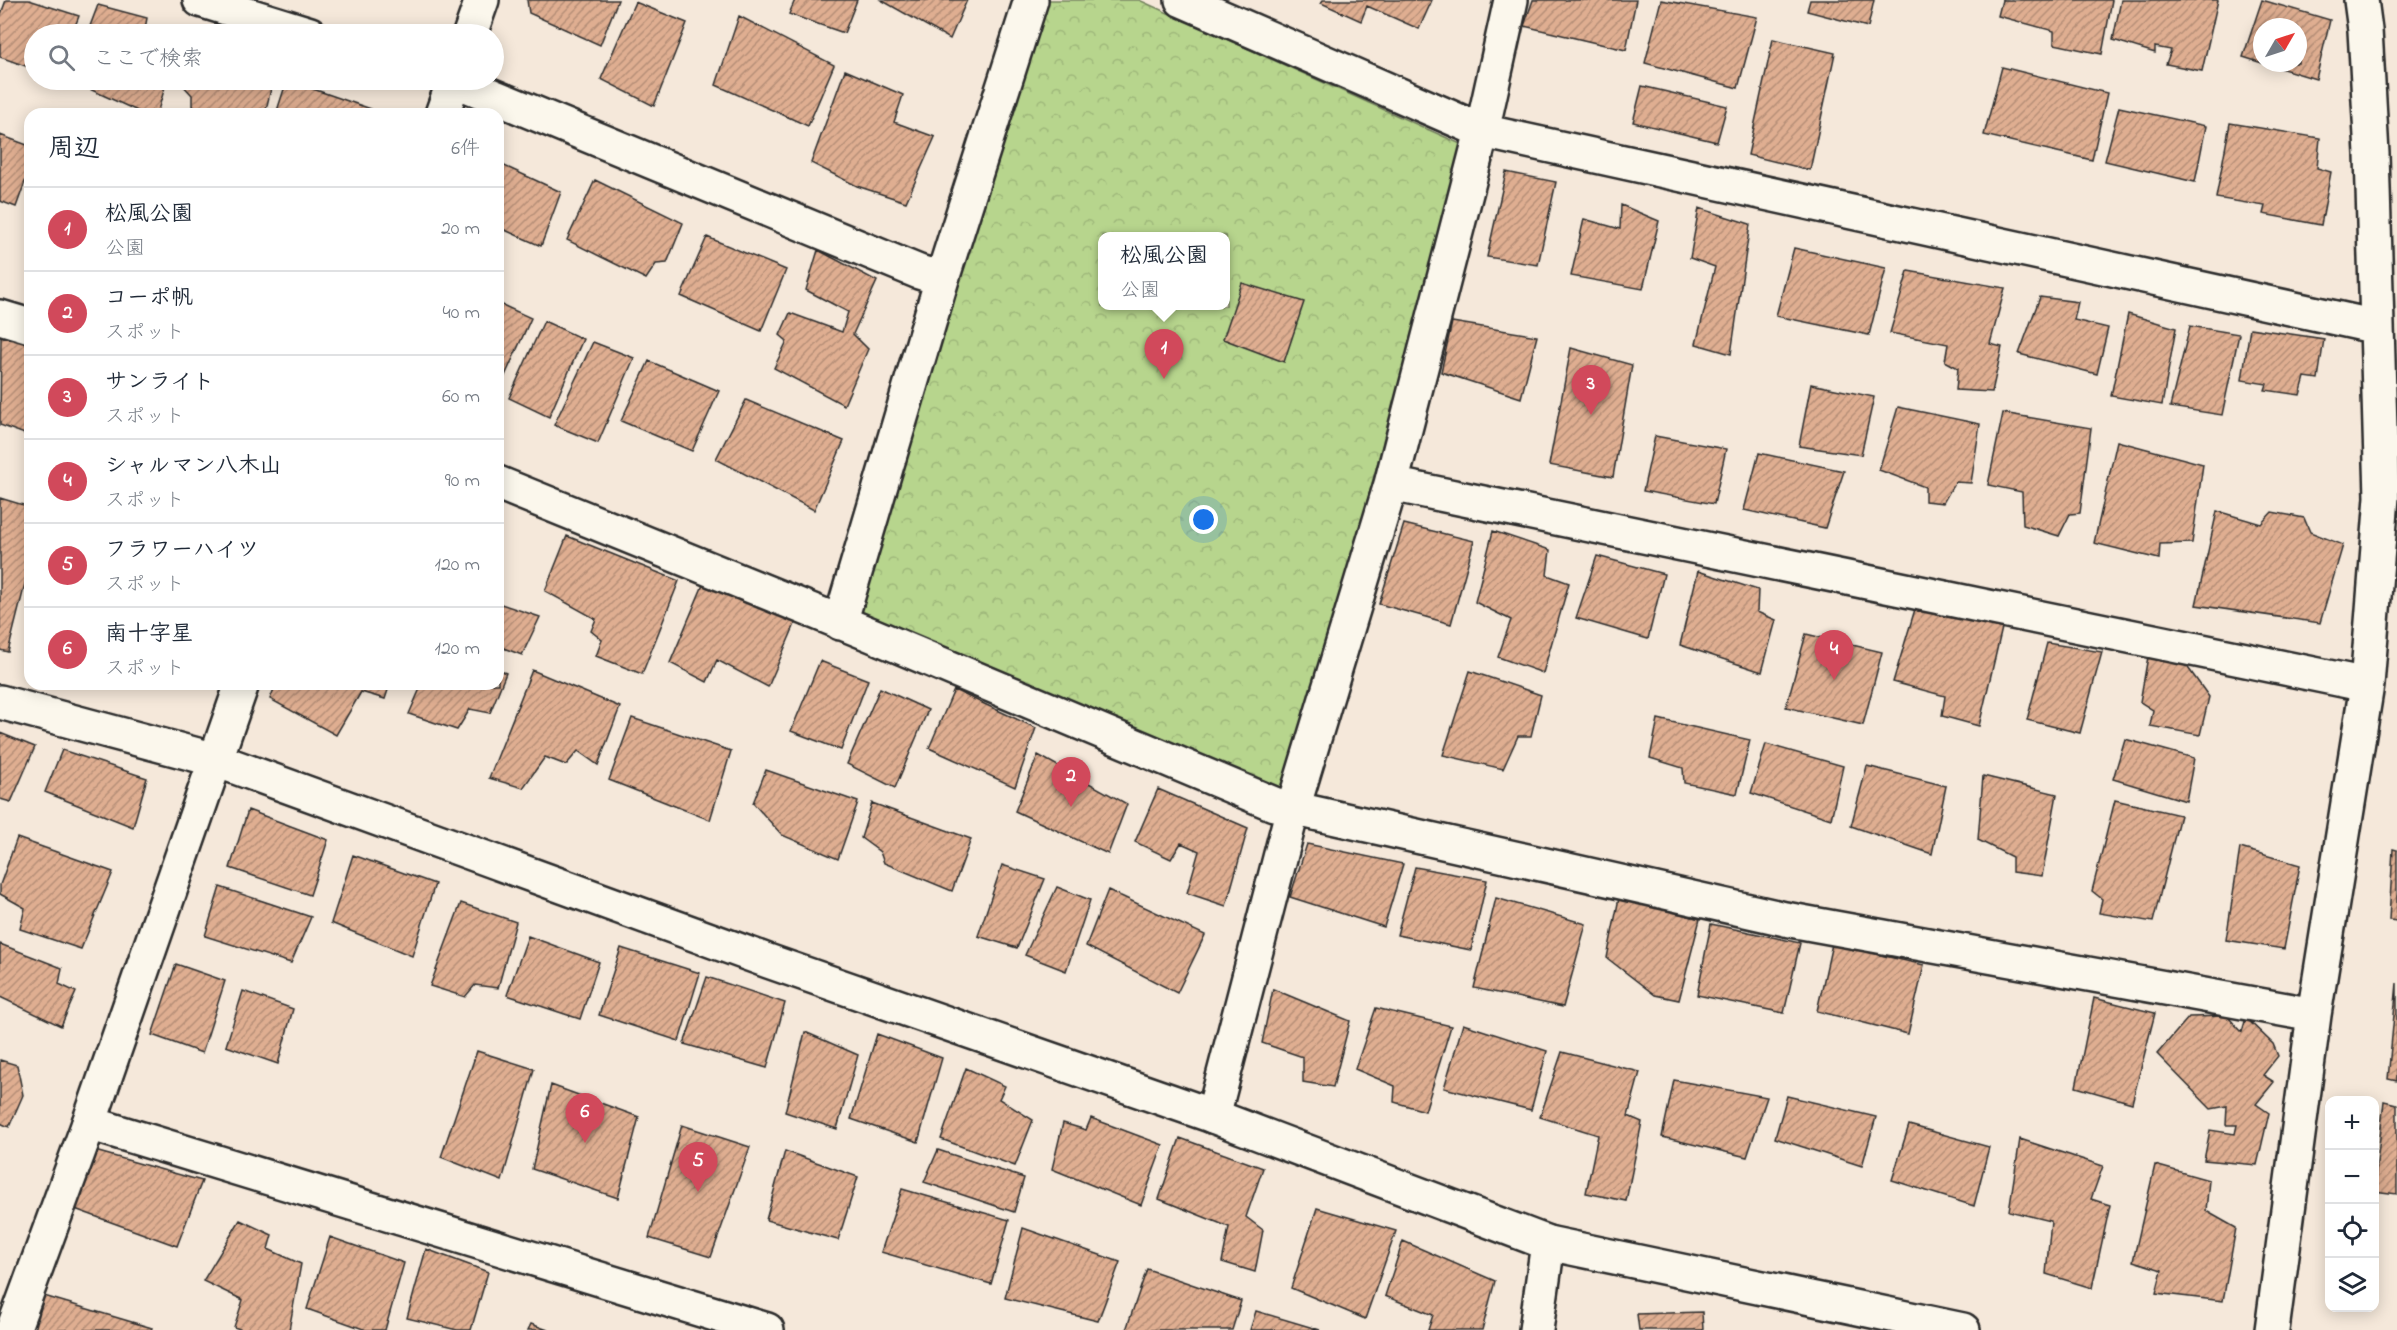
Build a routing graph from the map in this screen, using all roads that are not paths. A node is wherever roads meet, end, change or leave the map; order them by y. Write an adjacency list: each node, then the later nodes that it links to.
1 (200, 0): 7 (street)
2 (482, 0): 8 (street)
3 (1030, 0): 13 (street)
4 (1182, 0): 12 (street)
5 (1511, 0): 12 (street)
6 (2361, 0): 16 (street)
7 (278, 24)
8 (474, 24)
9 (450, 90): 11 (street)
10 (478, 90): 13 (street)
11 (444, 108)
12 (1482, 131): 16 (street); 17 (street)
13 (942, 279): 19 (street)
14 (0, 317): 15 (street)
15 (24, 324)
16 (2377, 327): 20 (street)
17 (1391, 484): 20 (street); 24 (street)
18 (504, 485): 19 (street)
19 (840, 623): 24 (street)
20 (2367, 685): 25 (street)
21 (240, 690): 23 (street)
22 (0, 702): 23 (street)
23 (216, 760): 26 (street); 27 (street)
24 (1293, 808): 25 (street); 26 (street)
25 (2314, 1015): 34 (street)
26 (1213, 1116): 28 (street)
27 (89, 1123): 30 (street); 31 (street)
28 (1548, 1243): 29 (street); 32 (street)
29 (1923, 1326): 33 (street)
30 (13, 1330)
31 (766, 1330)
32 (1536, 1330)
33 (1963, 1330)
34 (2272, 1330)

